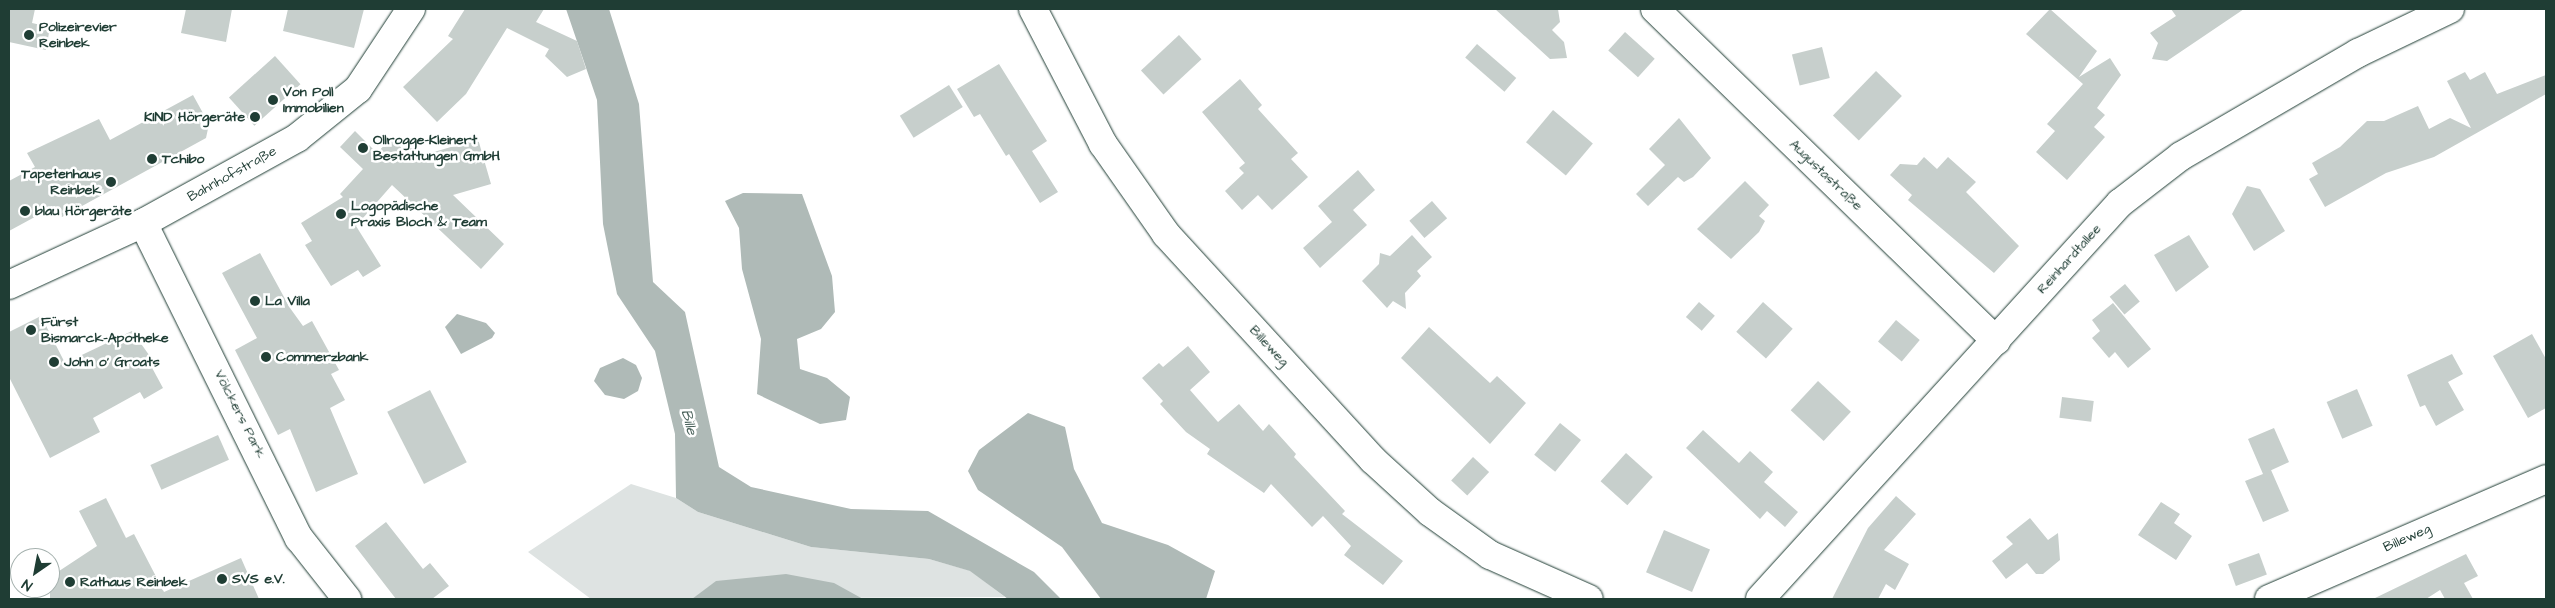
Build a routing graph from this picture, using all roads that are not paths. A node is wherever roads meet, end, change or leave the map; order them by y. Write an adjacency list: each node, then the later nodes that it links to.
1 (411, 9): 5 (street, Bahnhofstraße)
2 (1033, 9): 10 (street, Billeweg)
3 (1656, 9): 7 (street, Augustastraße)
4 (2450, 9): 7 (street, Reinhardtallee)
5 (143, 223): 6 (street, Bahnhofstraße); 9 (street, Völckers Park)
6 (9, 285)
7 (1996, 341): 11 (street, Reinhardtallee)
8 (2546, 478): 12 (street, Billeweg)
9 (347, 599)
10 (1589, 599)
11 (1760, 599)
12 (2269, 599)

